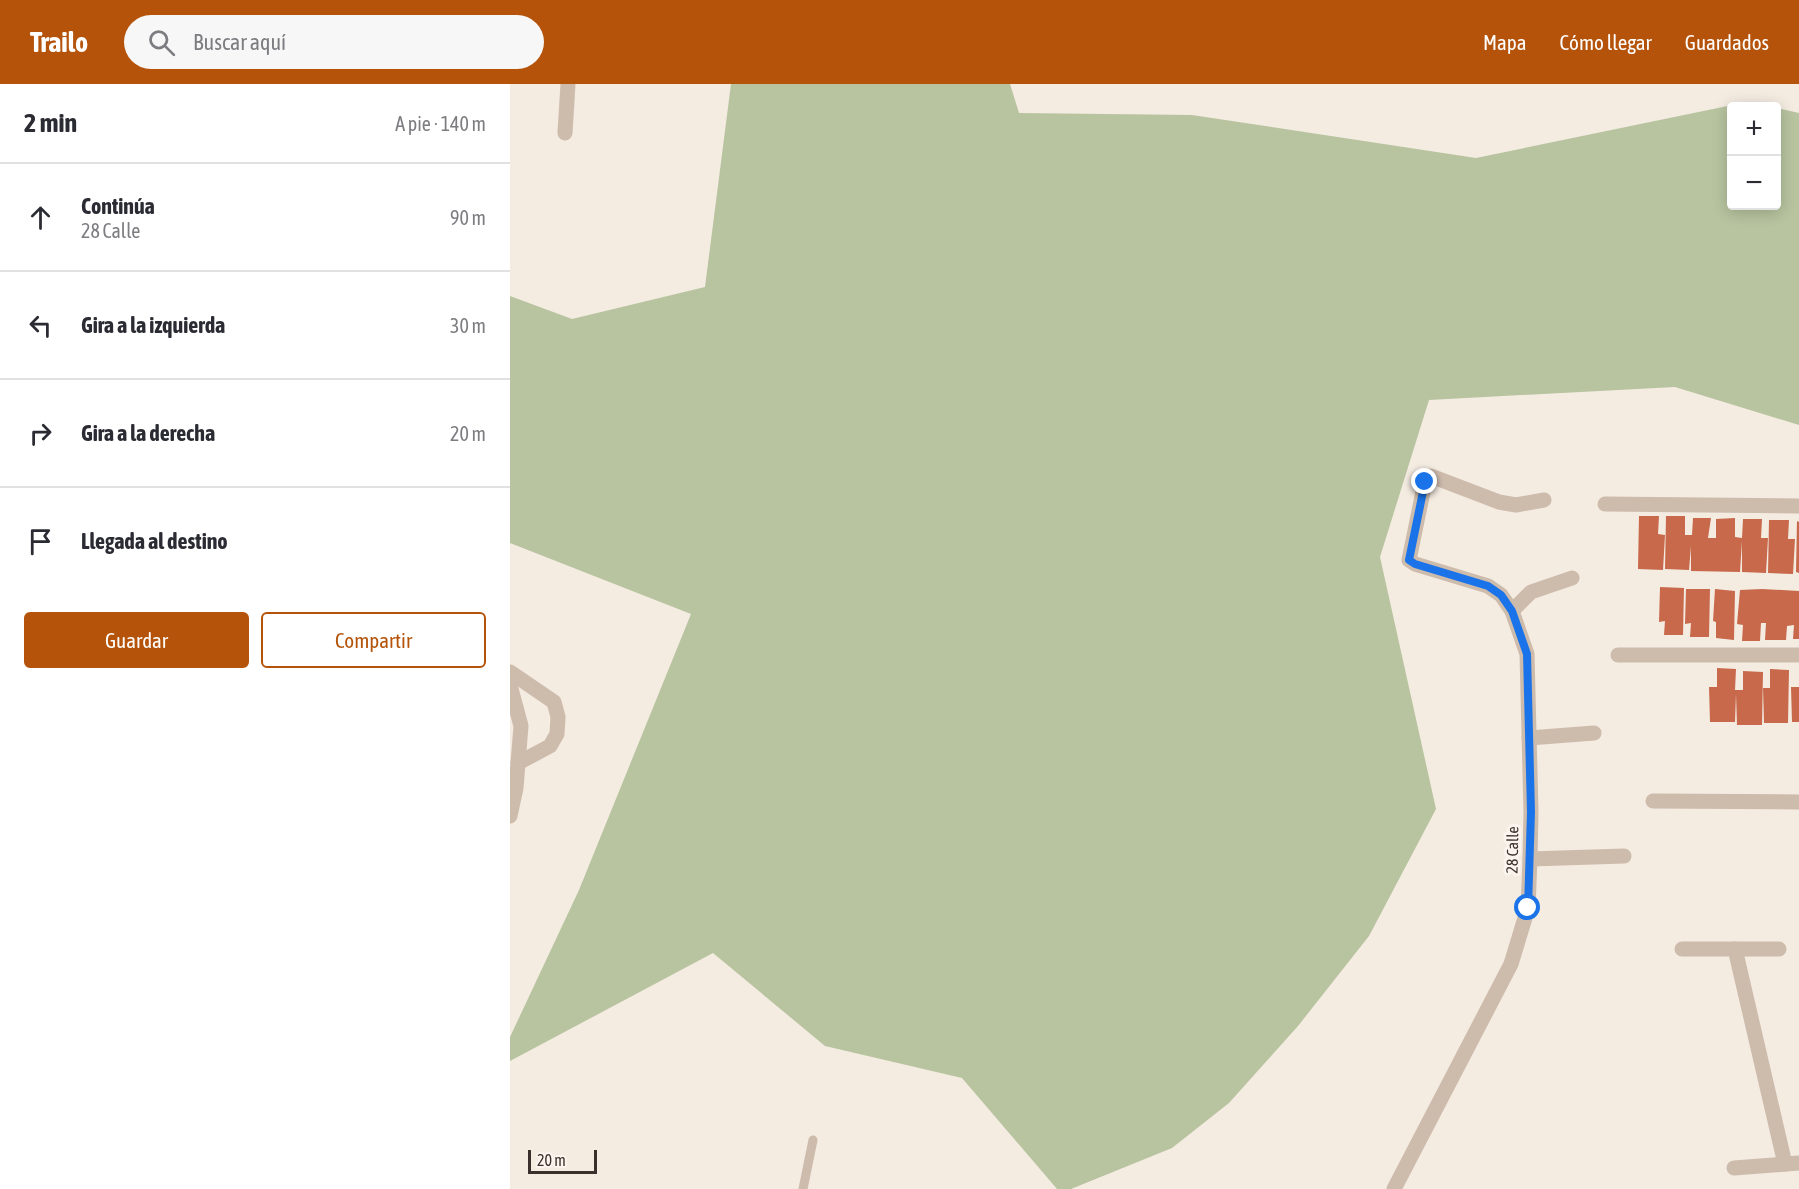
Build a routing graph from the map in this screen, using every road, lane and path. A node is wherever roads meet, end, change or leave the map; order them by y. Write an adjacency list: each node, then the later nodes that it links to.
1 (568, 84): 2 (street)
2 (565, 133)
3 (1544, 500): 7 (street, 28 Calle)
4 (1605, 504): 5 (street)
5 (1799, 506)
6 (1572, 578): 7 (street)
7 (1512, 611): 13 (street, 28 Calle)
8 (1618, 655): 9 (street)
9 (1799, 655)
10 (510, 672): 14 (street)
11 (510, 686): 14 (street)
12 (1594, 733): 13 (street)
13 (1529, 738): 19 (street, 28 Calle)
14 (518, 763): 17 (street)
15 (1653, 801): 16 (street)
16 (1799, 802)
17 (510, 816)
18 (1624, 856): 19 (street)
19 (1530, 859): 27 (street, 28 Calle)
20 (1779, 948): 21 (street)
21 (1735, 949): 22 (street); 24 (street)
22 (1682, 950)
23 (813, 1140): 26 (lane)
24 (1792, 1164): 25 (street)
25 (1734, 1168)
26 (803, 1189)
27 (1394, 1189)

